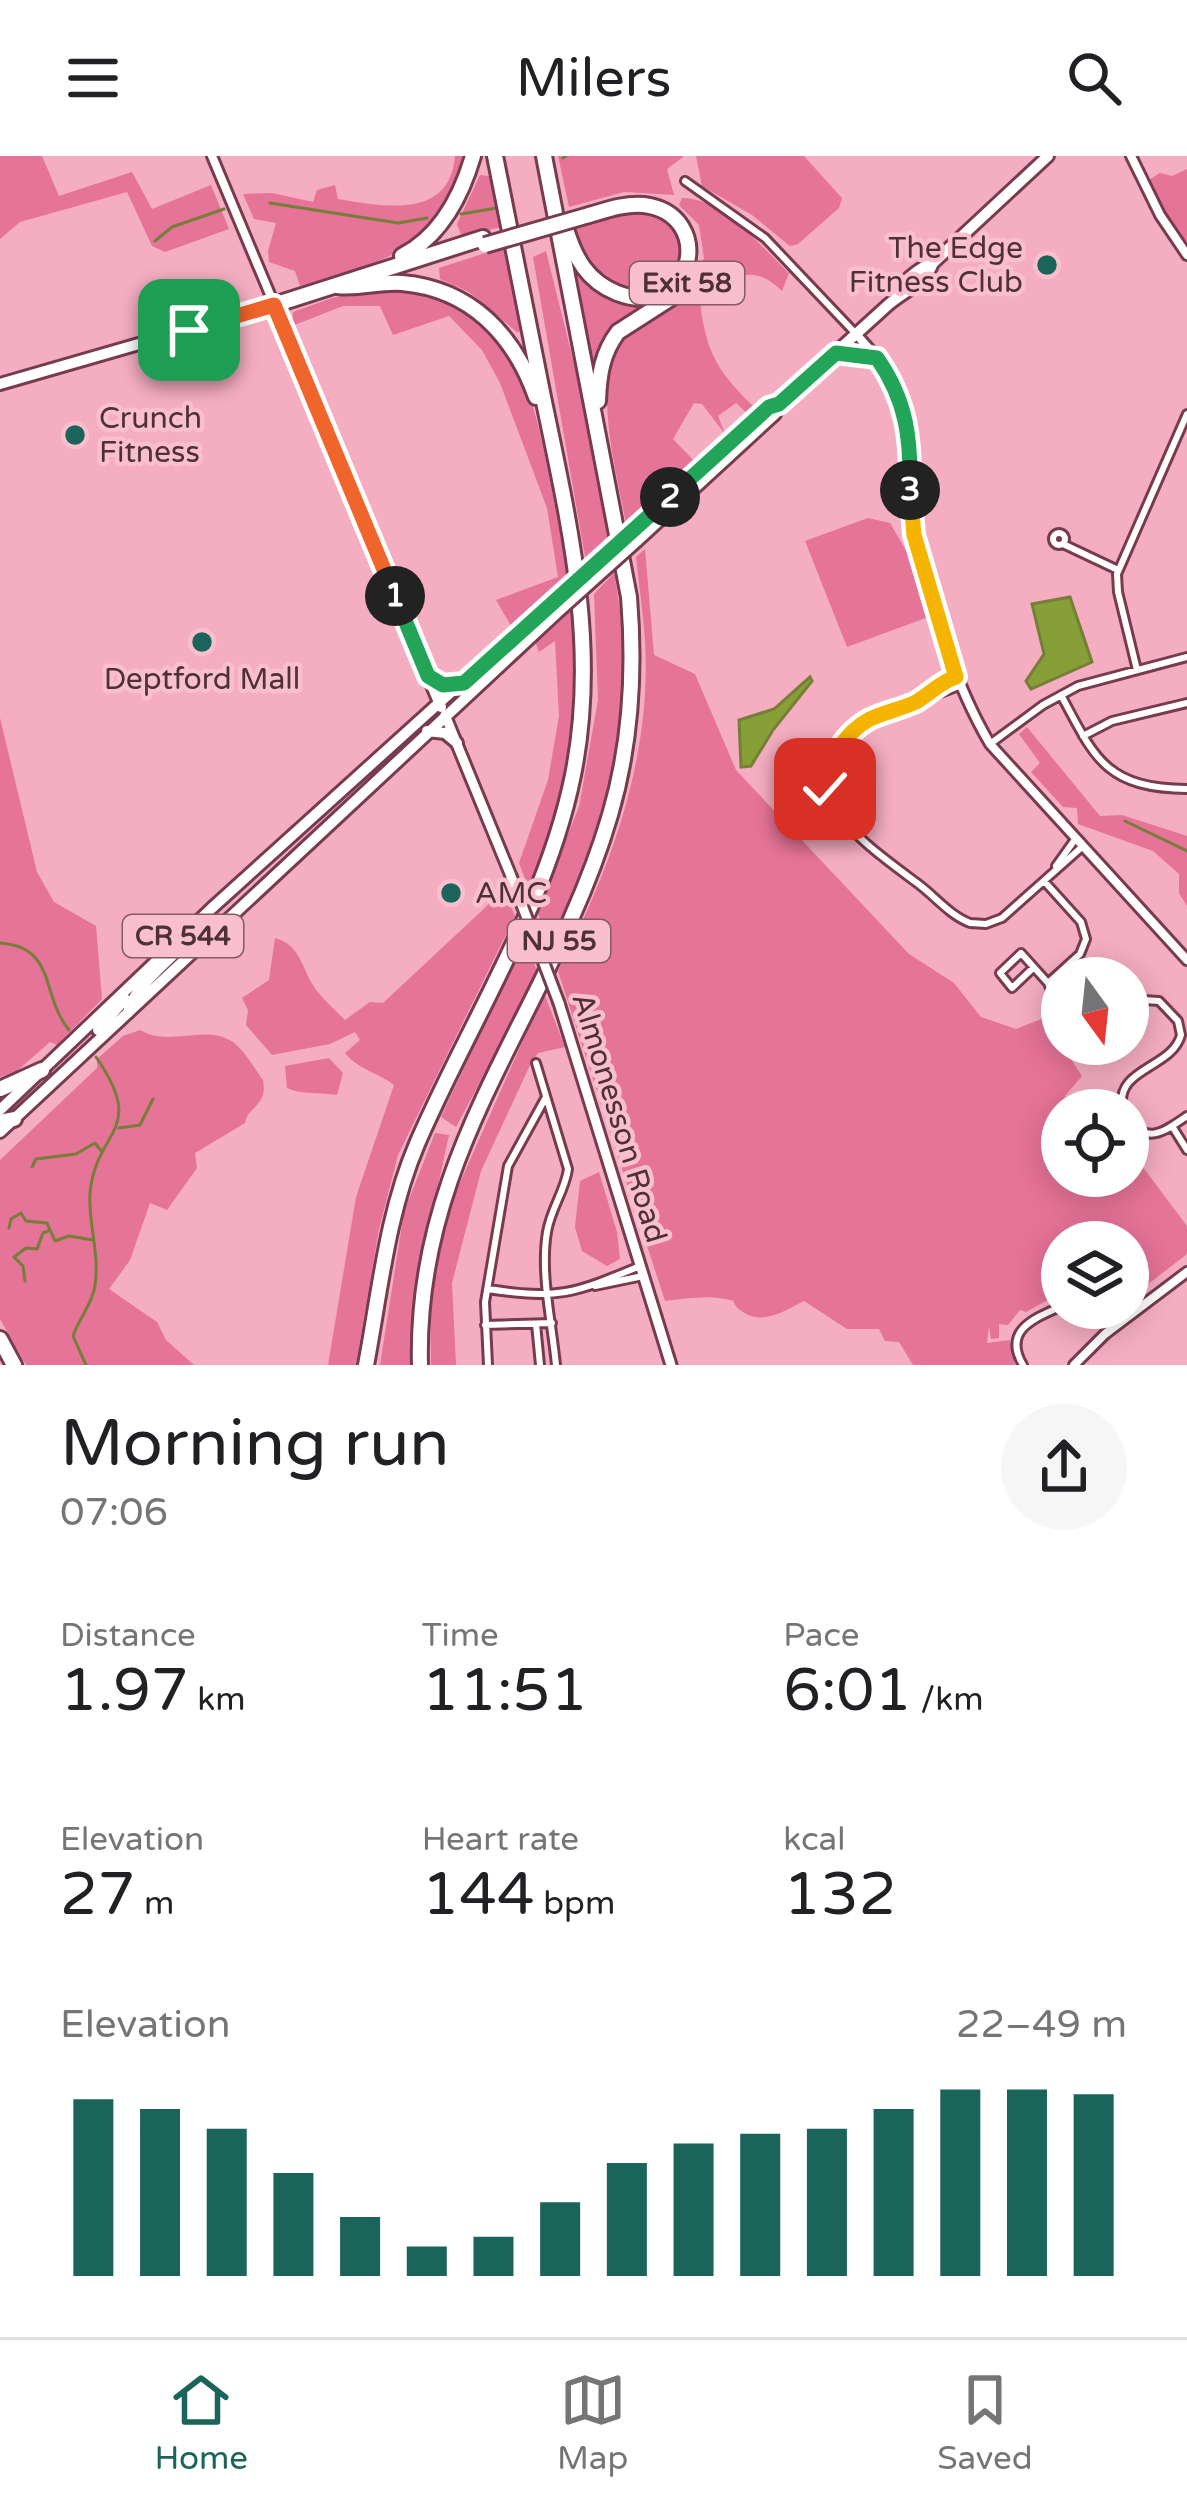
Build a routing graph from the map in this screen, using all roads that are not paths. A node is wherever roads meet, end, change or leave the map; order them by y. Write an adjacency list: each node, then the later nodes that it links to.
1 (212, 156): 15 (street, Almonesson Road)
2 (473, 156): 12 (highway, Exit 58)
3 (495, 156): 22 (highway, NJ 55)
4 (544, 156): 8 (highway, NJ 55)
5 (1048, 156): 16 (main road, CR 544)
6 (1131, 156): 11 (street)
7 (685, 181): 16 (street)
8 (550, 186): 9 (highway); 21 (highway, NJ 55)
9 (588, 211): 10 (highway, Exit 58, bridge); 21 (highway, Exit 58)
10 (484, 242): 12 (highway, Exit 58); 13 (highway)
11 (1187, 255)
12 (385, 268): 13 (highway, Exit 58)
13 (358, 280): 14 (highway)
14 (338, 286): 15 (highway); 22 (highway)
15 (274, 305): 19 (main road); 28 (main road, Almonesson Road)
16 (856, 334): 17 (main road, CR 544); 18 (street)
17 (836, 353): 18 (main road); 25 (main road, CR 544, bridge)
18 (877, 358): 29 (street)
19 (0, 384)
20 (1187, 414): 24 (street)
21 (596, 418): 73 (highway, NJ 55)
22 (551, 436): 72 (highway, NJ 55)
23 (1063, 544): 24 (street)
24 (1118, 570): 27 (street)
25 (556, 606): 30 (main road, CR 544); 33 (main road, CR 544)
26 (1187, 657): 27 (street)
27 (1137, 670): 31 (street)
28 (428, 676): 30 (main road); 33 (main road, Almonesson Road)
29 (958, 681): 37 (street); 40 (street)
30 (464, 683): 33 (main road, CR 544)
31 (1061, 694): 35 (street); 37 (street)
32 (1187, 703): 35 (street)
33 (442, 710): 34 (main road, CR 544); 36 (main road, Almonesson Road); 41 (main road, CR 544)
34 (428, 731): 36 (main road); 47 (main road, CR 544)
35 (1082, 736): 38 (street)
36 (457, 743): 60 (main road, Almonesson Road, bridge)
37 (990, 744): 39 (street)
38 (1187, 789)
39 (1079, 842): 40 (street); 43 (street)
40 (1044, 881): 42 (street)
41 (212, 908): 47 (main road); 49 (main road, CR 544)
42 (1077, 957)
43 (1187, 960)
44 (1033, 968): 44 (street); 45 (street)
45 (1041, 976)
46 (1149, 1001): 51 (street)
47 (128, 1013): 49 (main road, CR 544)
48 (536, 1063): 52 (street)
49 (47, 1076): 50 (highway); 53 (main road, CR 544); 55 (main road, CR 544)
50 (0, 1089)
51 (1122, 1089)
52 (546, 1097): 62 (street); 63 (street)
53 (0, 1110)
54 (1187, 1116): 56 (street)
55 (7, 1120): 57 (main road, CR 544)
56 (1172, 1126): 58 (street); 59 (street)
57 (0, 1132)
58 (1149, 1135)
59 (1187, 1150)
60 (642, 1271): 63 (street); 77 (main road, Almonesson Road)
61 (1187, 1272): 64 (street)
62 (488, 1289): 63 (street); 68 (street)
63 (550, 1297): 66 (street)
64 (1149, 1301)
65 (1041, 1314): 78 (street)
66 (552, 1323): 67 (street); 76 (street)
67 (536, 1324): 68 (street); 75 (street)
68 (485, 1325): 74 (street)
69 (1112, 1329): 79 (street)
70 (0, 1339): 71 (highway)
71 (14, 1365)
72 (366, 1365)
73 (421, 1365)
74 (488, 1365)
75 (540, 1365)
76 (556, 1365)
77 (671, 1365)
78 (1023, 1365)
79 (1074, 1365)

